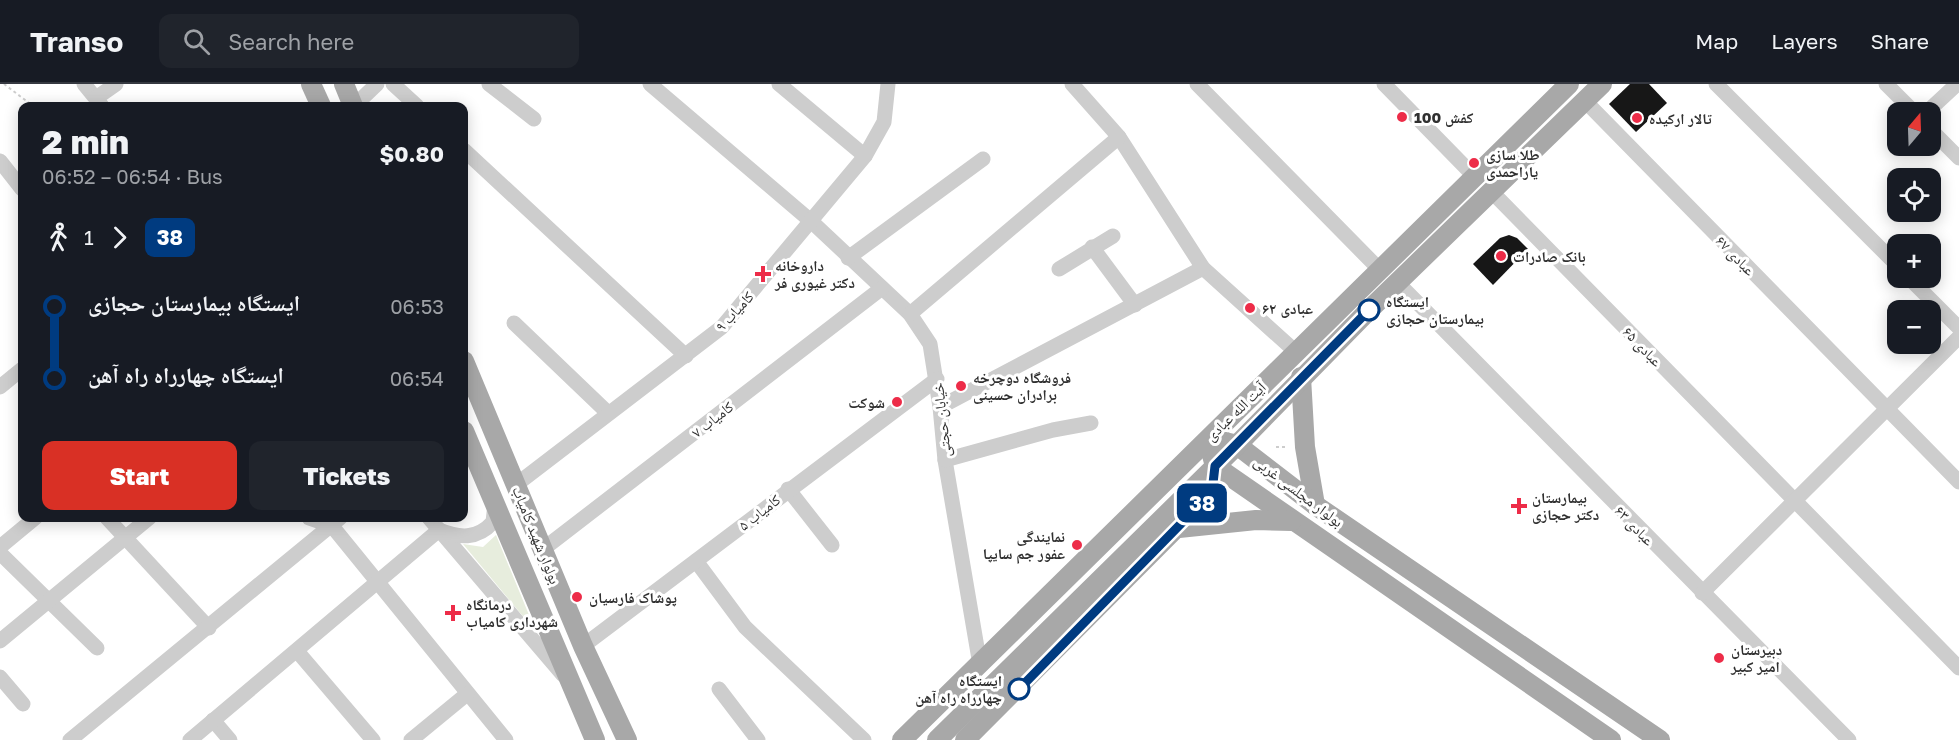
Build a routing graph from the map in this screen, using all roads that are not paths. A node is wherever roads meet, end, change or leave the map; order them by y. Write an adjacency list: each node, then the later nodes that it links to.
1 (84, 84): 20 (street)
2 (116, 84): 20 (street)
3 (311, 84): 21 (main road)
4 (344, 84): 22 (main road)
5 (377, 84): 23 (street)
6 (393, 84): 24 (street)
7 (489, 84): 27 (street)
8 (650, 84): 38 (street, خیابان حجتی)
9 (779, 84): 31 (street)
10 (1072, 84): 28 (street)
11 (1197, 84): 45 (street)
12 (1384, 84): 35 (street)
13 (1569, 84): 35 (main road, آیت الله عبادی)
14 (1602, 84): 19 (main road, آیت الله عبادی)
15 (1716, 84): 41 (street)
16 (1886, 84): 25 (street)
17 (1957, 84): 26 (street)
18 (890, 85): 31 (street, کامیاب ۹)
19 (1585, 101): 37 (main road, آیت الله عبادی); 62 (street, عبادی ۶۷)
20 (99, 102)
21 (319, 102)
22 (352, 102)
23 (358, 102)
24 (413, 102)
25 (1904, 102)
26 (1938, 102)
27 (534, 119)
28 (1119, 137): 43 (street); 50 (street)
29 (1941, 140): 32 (street)
30 (468, 154): 55 (street)
31 (865, 156): 38 (street, کامیاب ۹)
32 (1959, 158)
33 (983, 159): 42 (street)
34 (0, 161): 36 (street)
35 (1476, 177): 45 (main road, آیت الله عبادی)
36 (18, 184)
37 (1492, 192): 46 (main road, آیت الله عبادی); 73 (street, عبادی ۶۵)
38 (812, 222): 42 (street, خیابان حجتی); 55 (street, کامیاب ۹)
39 (1113, 236): 40 (street)
40 (1092, 247): 44 (street); 49 (street)
41 (1887, 255)
42 (848, 258): 47 (street, خیابان حجتی)
43 (1203, 268): 49 (street); 54 (street)
44 (1059, 269)
45 (1380, 270): 54 (main road, آیت الله عبادی)
46 (1397, 282): 58 (main road, آیت الله عبادی); 90 (street, عبادی ۶۳)
47 (882, 288): 50 (street, خیابان حجتی); 86 (street, کامیاب ۷)
48 (1919, 288): 52 (street)
49 (1135, 304): 61 (street)
50 (910, 314): 59 (street, خیابان حجتی)
51 (514, 323): 63 (street)
52 (1959, 328)
53 (1959, 337): 62 (street)
54 (1296, 352): 65 (main road, آیت الله عبادی)
55 (686, 356): 63 (street, کامیاب ۹)
56 (468, 371): 71 (main road, بولوار شهید کامیاب)
57 (18, 372): 60 (street)
58 (1301, 377): 67 (main road, آیت الله عبادی); 75 (main road)
59 (937, 379): 61 (street, خیابان حجتی); 72 (street, کامیاب ۵)
60 (0, 387)
61 (940, 406): 68 (street, خیابان حجتی)
62 (1887, 409): 70 (street, عبادی ۶۷); 73 (street)
63 (608, 413): 71 (street, کامیاب ۹)
64 (1091, 423): 68 (street)
65 (1207, 438): 67 (main road, بولوار مجلسی غربی); 69 (main road); 97 (main road, آیت الله عبادی)
66 (468, 440): 74 (main road, بولوار شهید کامیاب)
67 (1237, 445): 69 (main road, آیت الله عبادی); 75 (main road, بولوار مجلسی غربی)
68 (945, 460): 97 (street, خیابان حجتی)
69 (1215, 466): 76 (main road, بولوار مجلسی غربی); 82 (main road); 116 (main road, آیت الله عبادی)
70 (1959, 482)
71 (517, 484): 86 (main road, بولوار شهید کامیاب)
72 (788, 489): 84 (street); 88 (street, کامیاب ۵)
73 (1794, 501): 90 (street); 98 (street, عبادی ۶۵)
74 (495, 503): 81 (street); 100 (main road, بولوار شهید کامیاب)
75 (1315, 505): 119 (main road, بولوار مجلسی غربی)
76 (1292, 521): 82 (main road); 118 (main road, بولوار مجلسی غربی)
77 (30, 522): 85 (street)
78 (111, 522): 83 (street)
79 (144, 522): 83 (street)
80 (336, 522): 89 (street); 92 (street)
81 (434, 524): 89 (street); 100 (street)
82 (1179, 528): 117 (main road)
83 (127, 537): 91 (street); 92 (street)
84 (832, 545)
85 (0, 547)
86 (542, 550): 94 (main road, بولوار شهید کامیاب)
87 (0, 553): 91 (street)
88 (696, 561): 94 (street, کامیاب ۵); 114 (street)
89 (380, 582): 96 (street); 102 (street)
90 (1702, 593): 120 (street, عبادی ۶۳)
91 (47, 599): 93 (street); 95 (street)
92 (209, 628): 105 (street)
93 (0, 641)
94 (583, 646): 112 (main road, بولوار شهید کامیاب)
95 (98, 648)
96 (297, 651): 104 (street); 108 (street)
97 (980, 665): 115 (main road, آیت الله عبادی)
98 (1959, 668)
99 (0, 677): 103 (street)
100 (572, 685): 111 (main road, بولوار شهید کامیاب)
101 (719, 689): 113 (street)
102 (467, 694): 109 (street); 110 (street)
103 (23, 704)
104 (213, 720): 106 (street); 107 (street)
105 (70, 740)
106 (190, 740)
107 (230, 740)
108 (373, 740)
109 (411, 740)
110 (506, 740)
111 (595, 740)
112 (627, 740)
113 (758, 740)
114 (864, 740)
115 (902, 740)
116 (937, 740)
117 (965, 740)
118 (1611, 740)
119 (1660, 740)
120 (1849, 740)

